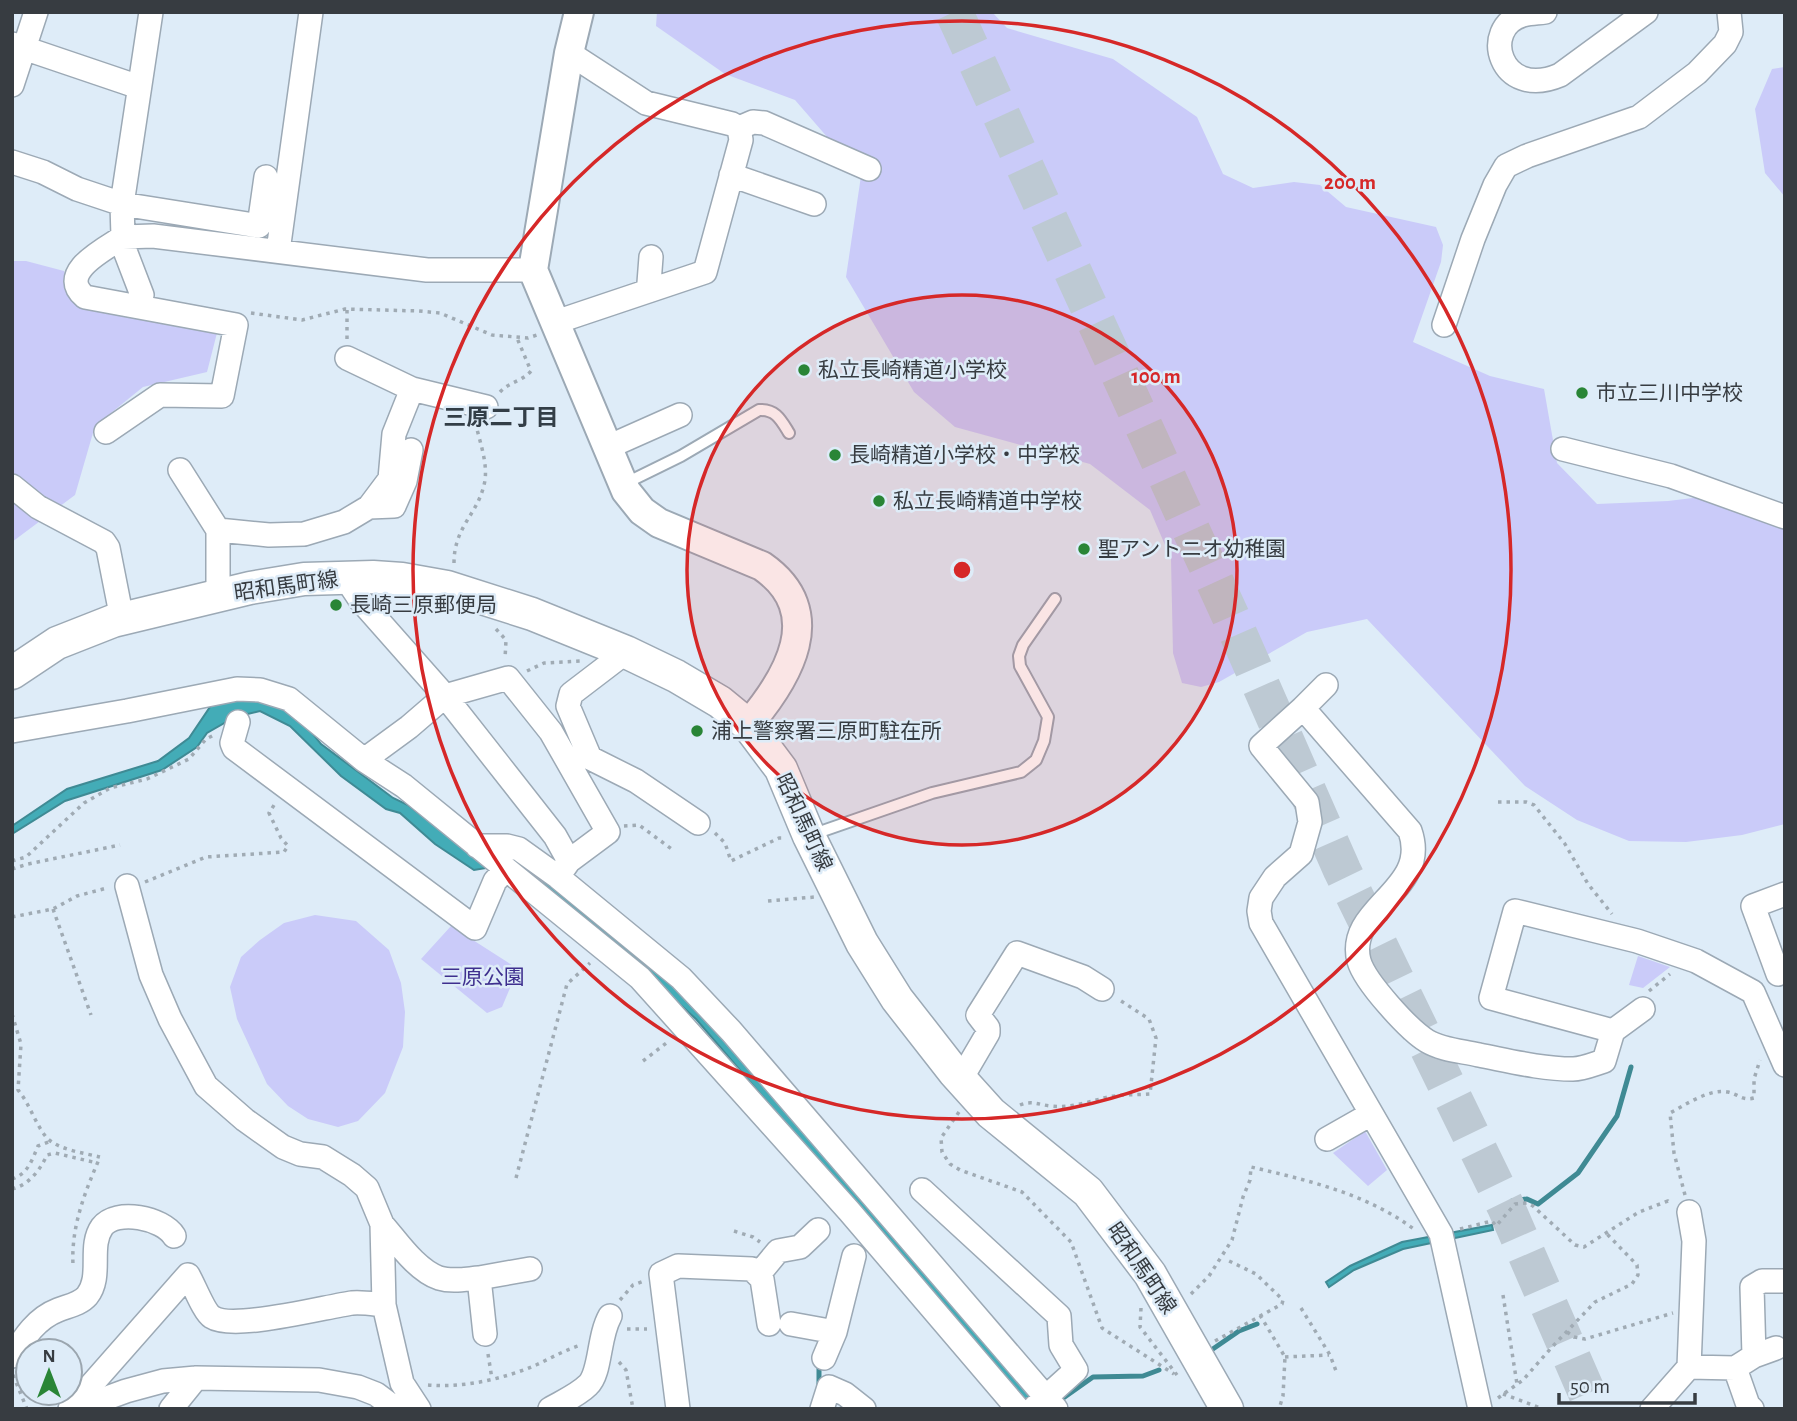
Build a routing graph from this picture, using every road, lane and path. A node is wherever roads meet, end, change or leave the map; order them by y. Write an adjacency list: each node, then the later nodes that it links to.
1 (36, 12): 8 (street)
2 (151, 12): 11 (street)
3 (311, 12): 20 (street)
4 (579, 12): 9 (street)
5 (1545, 12): 6 (street)
6 (1646, 12)
7 (1729, 12): 27 (street)
8 (19, 46): 10 (street); 11 (street)
9 (569, 53): 12 (street); 22 (street)
10 (12, 85)
11 (139, 87): 17 (street)
12 (739, 128): 14 (street); 15 (street)
13 (12, 162): 17 (street)
14 (869, 169)
15 (731, 175): 18 (street); 23 (street)
16 (266, 177): 17 (street)
17 (122, 204): 19 (street)
18 (814, 204)
19 (123, 237): 20 (street); 24 (street); 34 (street)
20 (278, 251): 22 (street)
21 (650, 257): 23 (street)
22 (533, 270): 28 (street)
23 (651, 290): 28 (street)
24 (142, 295)
25 (347, 309): 26 (path); 29 (path); 30 (path)
26 (247, 312)
27 (1444, 325)
28 (558, 326): 29 (path); 36 (street)
29 (517, 338): 32 (path)
30 (347, 358): 31 (street)
31 (412, 389): 32 (street); 42 (street)
32 (486, 407): 46 (path)
33 (680, 415): 36 (street)
34 (106, 432)
35 (789, 433): 40 (lane)
36 (608, 447): 40 (street)
37 (1563, 449): 43 (street)
38 (411, 450): 42 (street)
39 (180, 471): 44 (street)
40 (624, 484): 59 (street)
41 (12, 486): 49 (street)
42 (369, 507): 44 (street)
43 (1785, 517)
44 (218, 530): 47 (street)
45 (345, 577): 46 (main road, 昭和馬町線); 47 (main road, 昭和馬町線); 56 (street)
46 (454, 589): 51 (main road, 昭和馬町線)
47 (218, 596): 49 (main road, 昭和馬町線)
48 (1055, 599): 66 (lane)
49 (122, 619): 53 (main road, 昭和馬町線)
50 (494, 627): 54 (path)
51 (585, 635): 52 (main road, 昭和馬町線); 54 (path)
52 (626, 652): 59 (main road, 昭和馬町線); 64 (street)
53 (12, 673)
54 (508, 678): 56 (street); 65 (street)
55 (1326, 685): 57 (street)
56 (445, 696): 61 (street); 74 (street)
57 (1303, 708): 91 (street); 96 (street)
58 (238, 722): 62 (street); 69 (path)
59 (748, 724): 66 (main road, 昭和馬町線)
60 (12, 731): 61 (street)
61 (364, 760): 70 (street)
62 (285, 787): 70 (street); 75 (path)
63 (1498, 802): 81 (path)
64 (703, 827): 66 (path)
65 (608, 832): 68 (path); 74 (street)
66 (810, 838): 76 (main road, 昭和馬町線)
67 (120, 845): 72 (path)
68 (673, 850)
69 (26, 857): 71 (path); 72 (path)
70 (494, 858): 74 (street); 82 (street)
71 (12, 861)
72 (27, 864): 73 (path)
73 (12, 869)
74 (564, 869): 107 (street)
75 (127, 886): 79 (path); 108 (street)
76 (837, 892): 78 (path); 95 (main road, 昭和馬町線)
77 (1785, 894): 84 (street)
78 (768, 901)
79 (53, 909): 80 (path); 89 (path)
80 (12, 917)
81 (1633, 940): 83 (street); 91 (street)
82 (604, 949): 90 (street); 102 (path)
83 (1687, 958): 86 (street); 87 (path)
84 (1782, 972): 86 (street)
85 (1102, 989): 95 (street); 100 (path)
86 (1753, 992): 94 (street)
87 (1643, 1009): 91 (street)
88 (12, 1014): 99 (path)
89 (91, 1015)
90 (687, 1029): 93 (path); 112 (street)
91 (1613, 1031)
92 (1763, 1050): 106 (path)
93 (643, 1062)
94 (1785, 1066)
95 (961, 1079): 100 (main road, 昭和馬町線)
96 (1371, 1114): 98 (street); 110 (street)
97 (955, 1120): 141 (path)
98 (1327, 1139)
99 (51, 1141): 101 (path); 103 (path)
100 (1026, 1142): 141 (main road, 昭和馬町線)
101 (97, 1163): 104 (path); 118 (path)
102 (516, 1178)
103 (12, 1179)
104 (12, 1189)
105 (922, 1190): 151 (street)
106 (1689, 1212): 113 (path); 128 (street)
107 (889, 1215): 112 (street); 151 (street)
108 (382, 1224): 122 (street); 126 (street)
109 (818, 1230): 115 (street)
110 (1438, 1230): 113 (path); 125 (path); 152 (street)
111 (734, 1231): 115 (path)
112 (868, 1233): 164 (street)
113 (1607, 1234): 132 (path)
114 (174, 1236): 144 (street)
115 (775, 1254): 120 (street)
116 (854, 1256): 131 (street)
117 (1225, 1259): 129 (path)
118 (73, 1267)
119 (530, 1269): 122 (street)
120 (759, 1273): 121 (street); 131 (street)
121 (661, 1274): 130 (path); 134 (street)
122 (479, 1278): 133 (street)
123 (1785, 1281): 138 (street)
124 (1503, 1295): 149 (path)
125 (1186, 1298)
126 (384, 1305): 148 (street); 154 (street)
127 (1301, 1308): 137 (path)
128 (1692, 1314): 132 (path); 142 (street)
129 (1260, 1315): 139 (path); 141 (path)
130 (614, 1324): 134 (path); 136 (street)
131 (835, 1332): 140 (street)
132 (1567, 1332): 149 (path)
133 (485, 1334): 147 (path)
134 (670, 1339): 161 (street)
135 (1776, 1348): 138 (street)
136 (599, 1350): 147 (path); 159 (street); 160 (path)
137 (1330, 1355): 139 (path); 145 (path)
138 (1754, 1356): 143 (street)
139 (1285, 1357): 166 (path)
140 (824, 1358)
141 (1187, 1365): 165 (main road, 昭和馬町線)
142 (1689, 1367): 143 (street); 168 (street)
143 (1735, 1368): 169 (street)
144 (13, 1371): 153 (path)
145 (1336, 1371)
146 (196, 1378): 155 (street); 156 (street); 157 (street)
147 (492, 1379): 148 (path)
148 (402, 1384): 158 (street)
149 (1517, 1384): 150 (path)
150 (1503, 1394): 152 (path); 167 (path)
151 (1045, 1405)
152 (1487, 1405)
153 (27, 1409)
154 (70, 1409)
155 (77, 1409)
156 (171, 1409)
157 (396, 1409)
158 (419, 1409)
159 (550, 1409)
160 (633, 1409)
161 (678, 1409)
162 (822, 1409): 163 (street)
163 (864, 1409)
164 (1018, 1409)
165 (1227, 1409)
166 (1279, 1409)
167 (1543, 1409)
168 (1652, 1409)
169 (1752, 1409)

